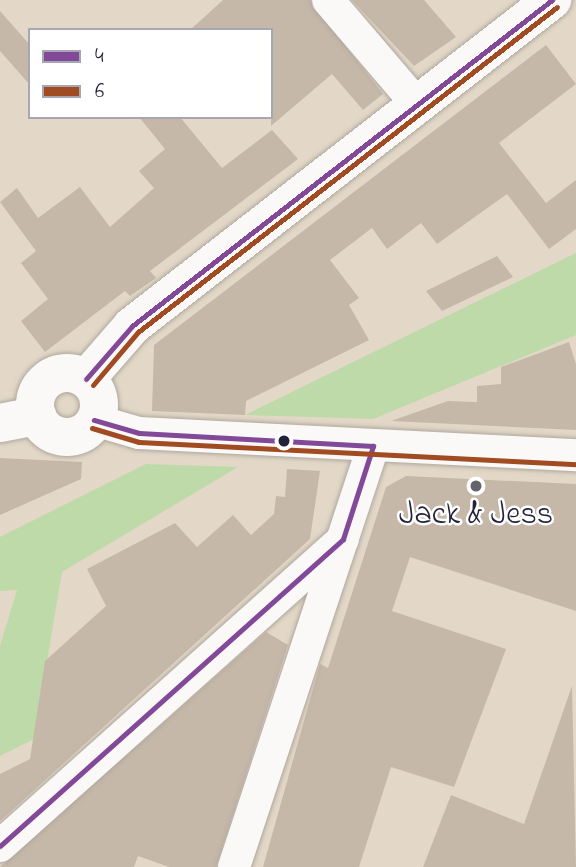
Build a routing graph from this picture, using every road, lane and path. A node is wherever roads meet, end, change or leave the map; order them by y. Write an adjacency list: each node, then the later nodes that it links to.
1 (328, 0): 3 (street)
2 (552, 0): 3 (main road)
3 (415, 102): 4 (main road)
4 (86, 379): 5 (main road); 6 (main road)
5 (37, 416): 6 (main road); 7 (main road)
6 (94, 420): 8 (street)
7 (0, 423)
8 (373, 446): 9 (street); 10 (street)
9 (576, 455)
10 (343, 539): 11 (street); 12 (street)
11 (0, 846)
12 (234, 867)

